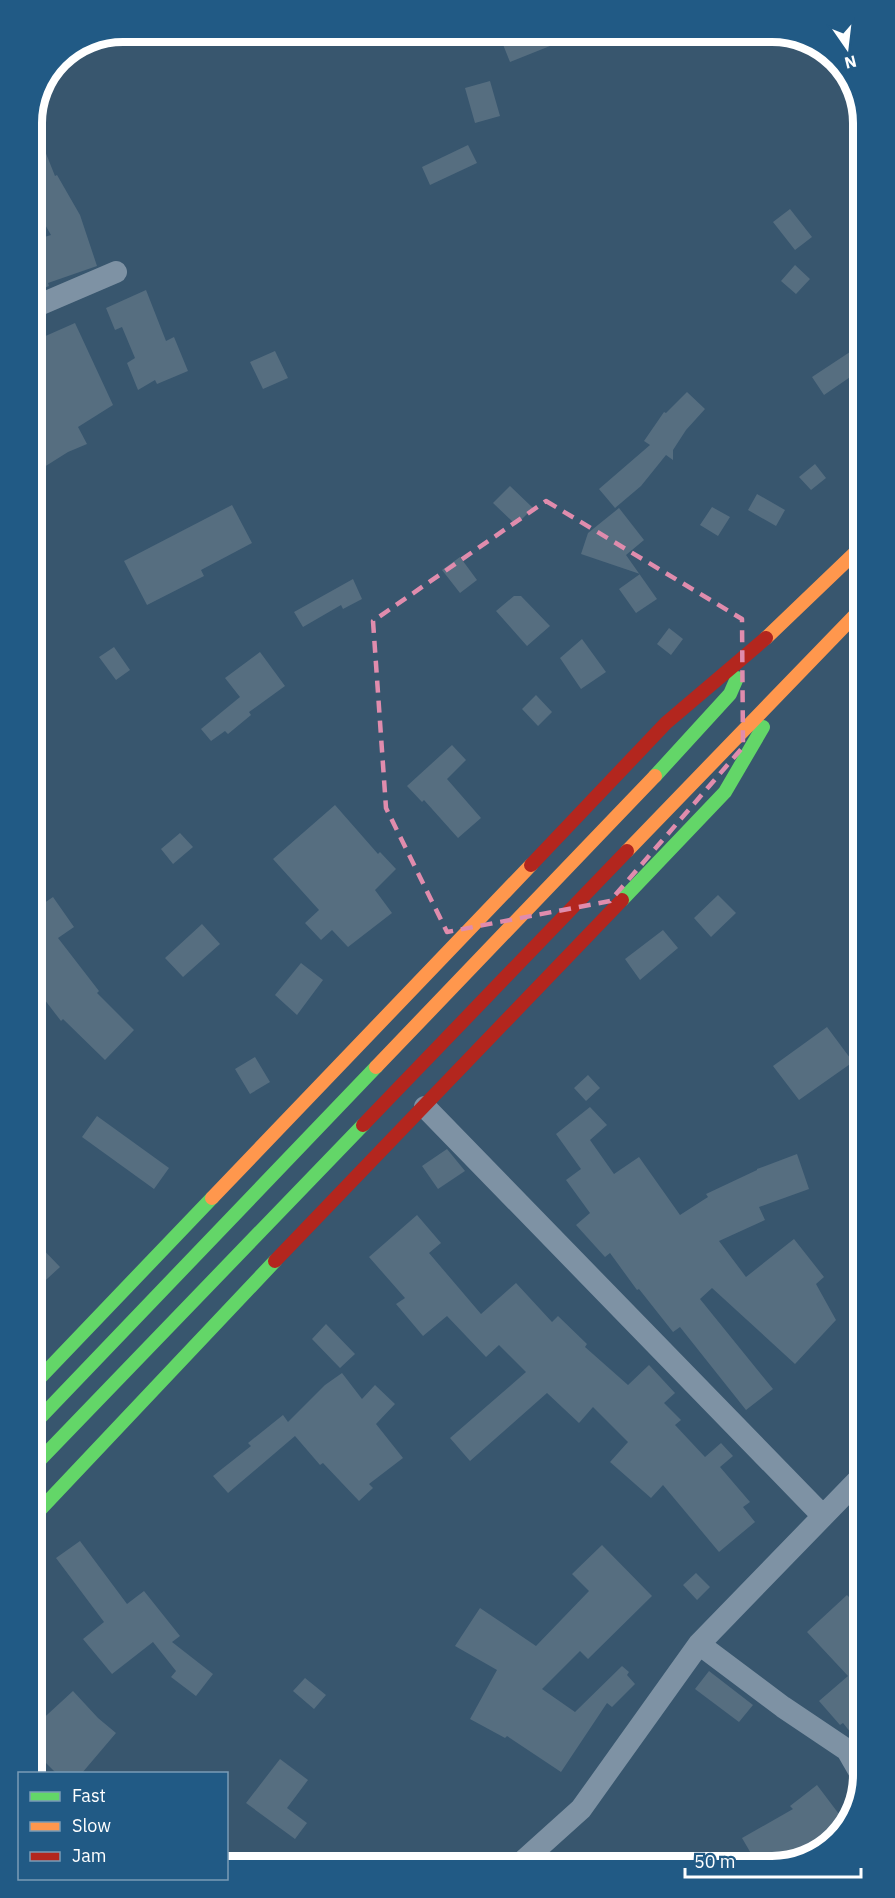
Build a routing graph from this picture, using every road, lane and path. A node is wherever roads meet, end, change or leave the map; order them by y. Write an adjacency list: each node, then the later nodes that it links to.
1 (116, 272): 2 (street)
2 (42, 304)
3 (853, 555): 5 (highway)
4 (853, 617): 6 (highway)
5 (749, 655): 8 (highway); 9 (highway)
6 (787, 687): 7 (highway); 10 (highway)
7 (425, 1107): 12 (highway); 13 (street)
8 (42, 1376)
9 (42, 1416)
10 (42, 1458)
11 (853, 1485): 13 (street)
12 (42, 1508)
13 (822, 1515): 14 (street)
14 (699, 1644): 15 (street); 16 (street)
15 (853, 1760)
16 (529, 1856)

